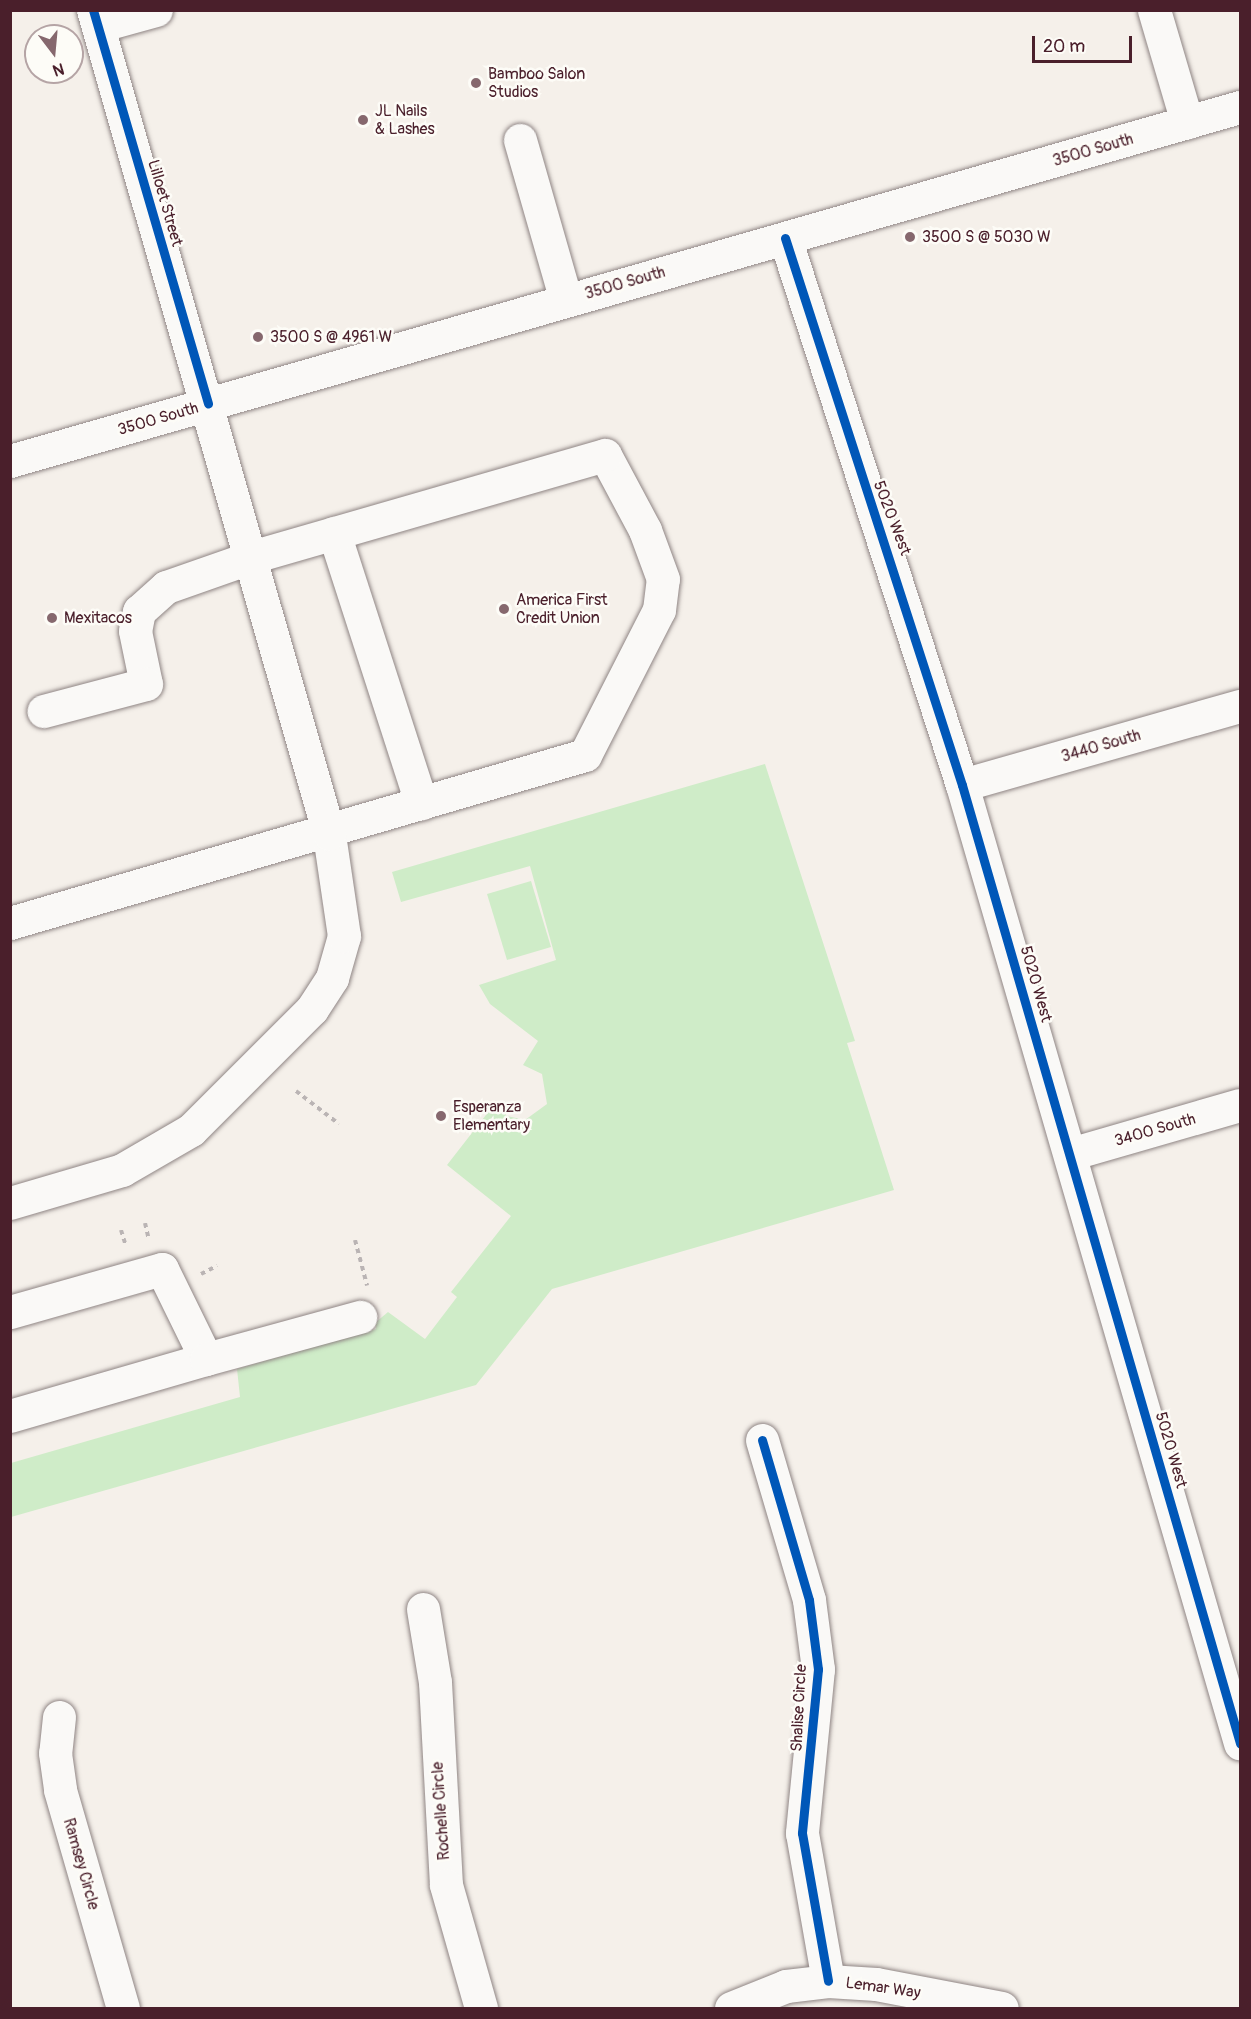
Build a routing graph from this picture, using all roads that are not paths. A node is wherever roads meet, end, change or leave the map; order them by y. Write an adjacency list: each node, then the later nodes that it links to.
1 (156, 10): 3 (street)
2 (1154, 10): 5 (street)
3 (95, 18): 9 (street, Lilloet Street)
4 (1240, 107): 5 (street, 3500 South)
5 (1187, 122): 7 (street, 3500 South)
6 (520, 140): 8 (street)
7 (785, 238): 8 (street, 3500 South); 15 (street, 5020 West)
8 (566, 300): 9 (street, 3500 South)
9 (208, 404): 10 (street, 3500 South); 12 (street, Lilloet Street)
10 (10, 461)
11 (334, 533): 12 (street); 16 (street); 16 (street)
12 (249, 558): 14 (street); 17 (street, Lilloet Street)
13 (1240, 706): 15 (street, 3440 South)
14 (44, 711)
15 (963, 786): 20 (street, 5020 West)
16 (421, 803): 17 (street)
17 (329, 834): 18 (street); 21 (street, Lilloet Street)
18 (10, 923)
19 (1240, 1105): 20 (street, 3400 South)
20 (1070, 1155): 29 (street, 5020 West)
21 (10, 1203)
22 (365, 1306): 24 (street)
23 (10, 1312): 24 (street)
24 (206, 1359): 25 (street)
25 (10, 1416)
26 (762, 1440): 30 (street, Shalise Circle)
27 (423, 1609): 32 (street, Rochelle Circle)
28 (59, 1717): 31 (street, Ramsey Circle)
29 (1240, 1743)
30 (828, 1981): 33 (street, Lemar Way); 34 (street, Lemar Way)
31 (123, 2008)
32 (481, 2008)
33 (731, 2008)
34 (1002, 2008)

